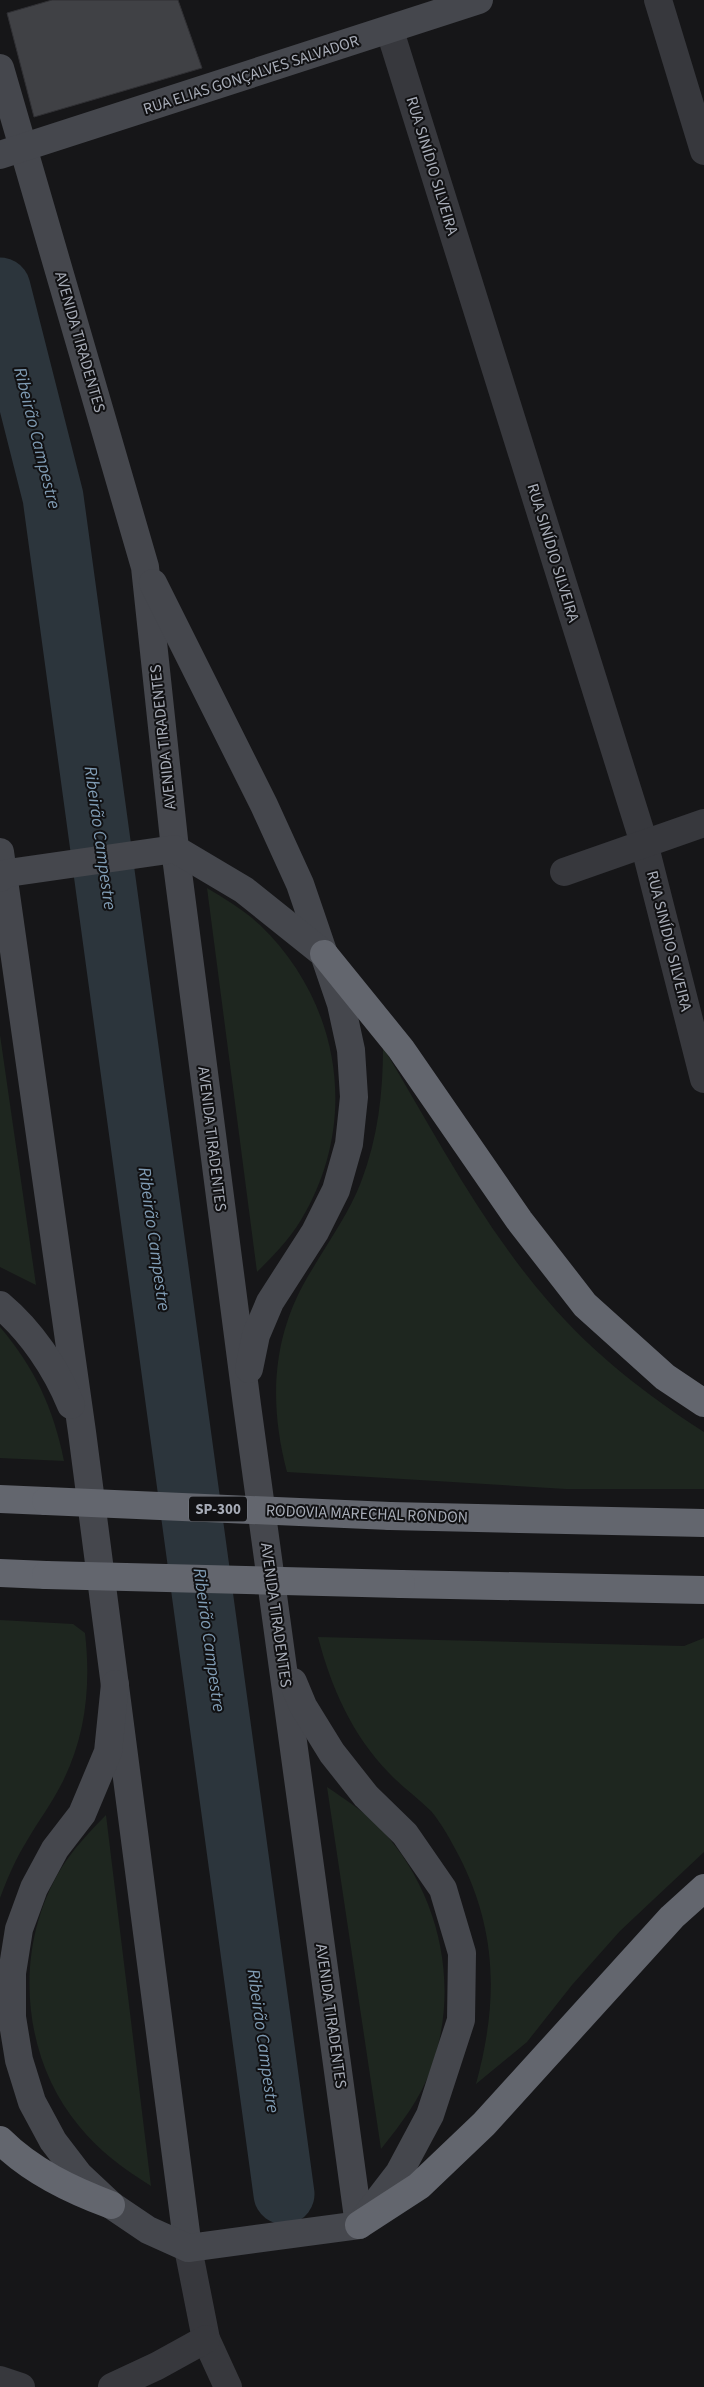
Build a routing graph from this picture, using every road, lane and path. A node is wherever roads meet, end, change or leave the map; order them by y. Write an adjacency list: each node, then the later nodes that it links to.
1 (479, 0): 3 (main road, RUA ELIAS GONÇALVES SALVADOR)
2 (658, 0): 5 (street)
3 (390, 30): 6 (main road, RUA ELIAS GONÇALVES SALVADOR); 9 (street, RUA SINÍDIO SILVEIRA)
4 (0, 68): 6 (main road, AVENIDA TIRADENTES)
5 (704, 151)
6 (11, 152): 7 (main road, AVENIDA TIRADENTES)
7 (145, 567): 10 (main road, AVENIDA TIRADENTES); 13 (main road)
8 (704, 823): 9 (street)
9 (644, 843): 12 (street); 14 (street, RUA SINÍDIO SILVEIRA)
10 (163, 850): 11 (main road); 13 (main road); 17 (main road, AVENIDA TIRADENTES)
11 (5, 869): 18 (main road)
12 (564, 872)
13 (324, 954): 16 (highway); 17 (main road)
14 (704, 1079)
15 (0, 1305): 18 (main road)
16 (704, 1403)
17 (247, 1405): 23 (main road, AVENIDA TIRADENTES)
18 (82, 1432): 24 (main road)
19 (0, 1499): 20 (highway, RODOVIA MARECHAL RONDON / SP-300, bridge)
20 (704, 1522)
21 (0, 1574): 22 (highway, bridge)
22 (704, 1590)
23 (282, 1655): 28 (main road, AVENIDA TIRADENTES); 28 (main road)
24 (115, 1684): 27 (main road); 29 (main road)
25 (704, 1888): 28 (highway)
26 (0, 2140): 27 (highway)
27 (112, 2205): 29 (main road)
28 (359, 2225): 29 (main road)
29 (200, 2246): 30 (street)
30 (206, 2339): 33 (street); 34 (street)
31 (0, 2380): 32 (street)
32 (21, 2387)
33 (112, 2387)
34 (228, 2387)

